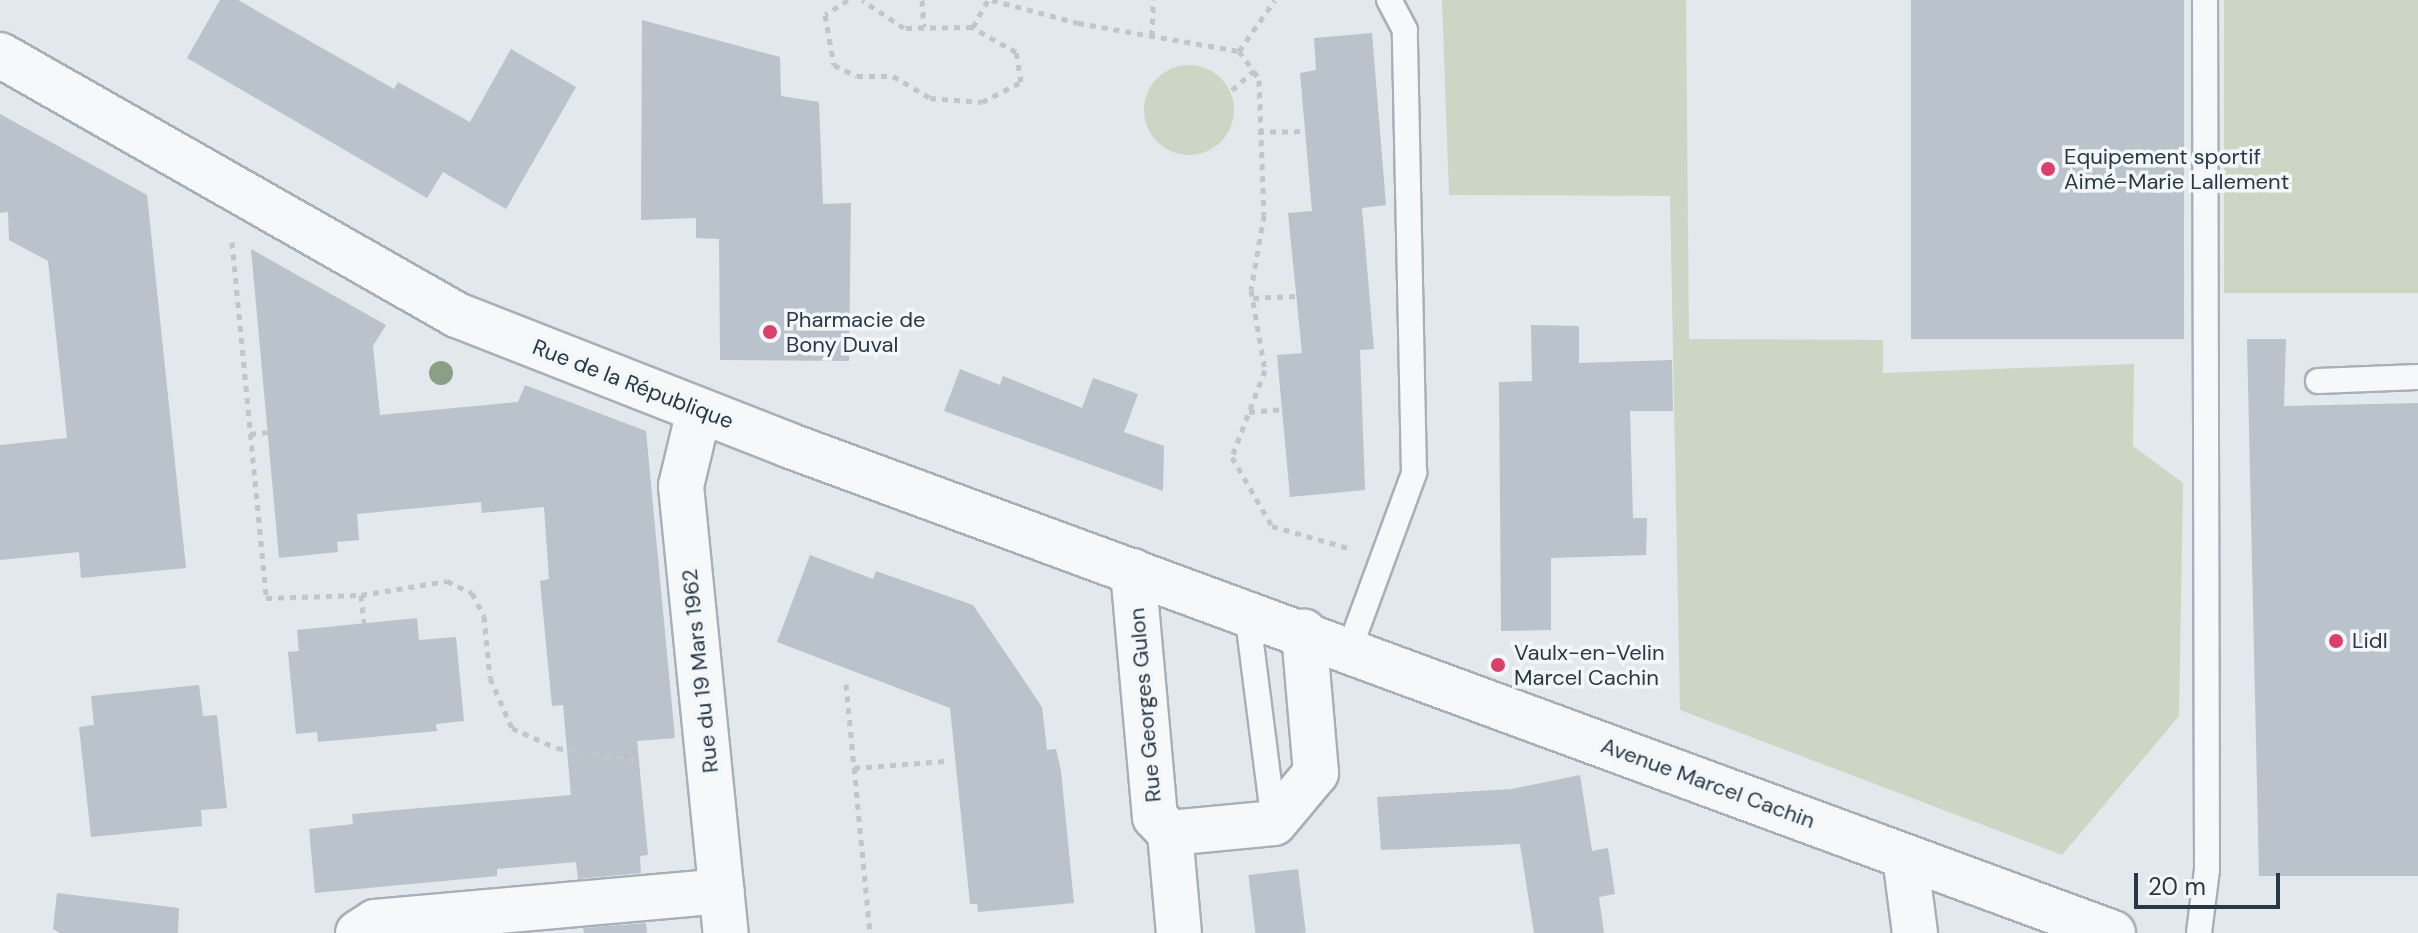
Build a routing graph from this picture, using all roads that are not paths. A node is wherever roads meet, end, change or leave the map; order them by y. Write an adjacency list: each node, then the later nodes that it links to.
1 (1389, 0): 10 (lane)
2 (2205, 0): 19 (lane)
3 (0, 55): 6 (street, Rue de la République)
4 (2418, 377): 5 (lane)
5 (2318, 381)
6 (699, 411): 7 (street, Rue de la République); 14 (street, Rue du 19 Mars 1962)
7 (1133, 571): 8 (street, Rue de la République); 12 (street, Rue Georges Gulon)
8 (1247, 612): 9 (street, Rue de la République); 11 (lane)
9 (1304, 632): 10 (street, Avenue Marcel Cachin); 11 (street)
10 (1349, 650): 13 (street, Avenue Marcel Cachin)
11 (1274, 823): 12 (street, Rue Georges Gulon)
12 (1170, 833): 16 (street, Rue Georges Gulon)
13 (1905, 857): 17 (street); 18 (street, Avenue Marcel Cachin)
14 (724, 912): 15 (street)
15 (358, 933)
16 (1179, 933)
17 (1915, 933)
18 (2113, 933)
19 (2199, 933)

